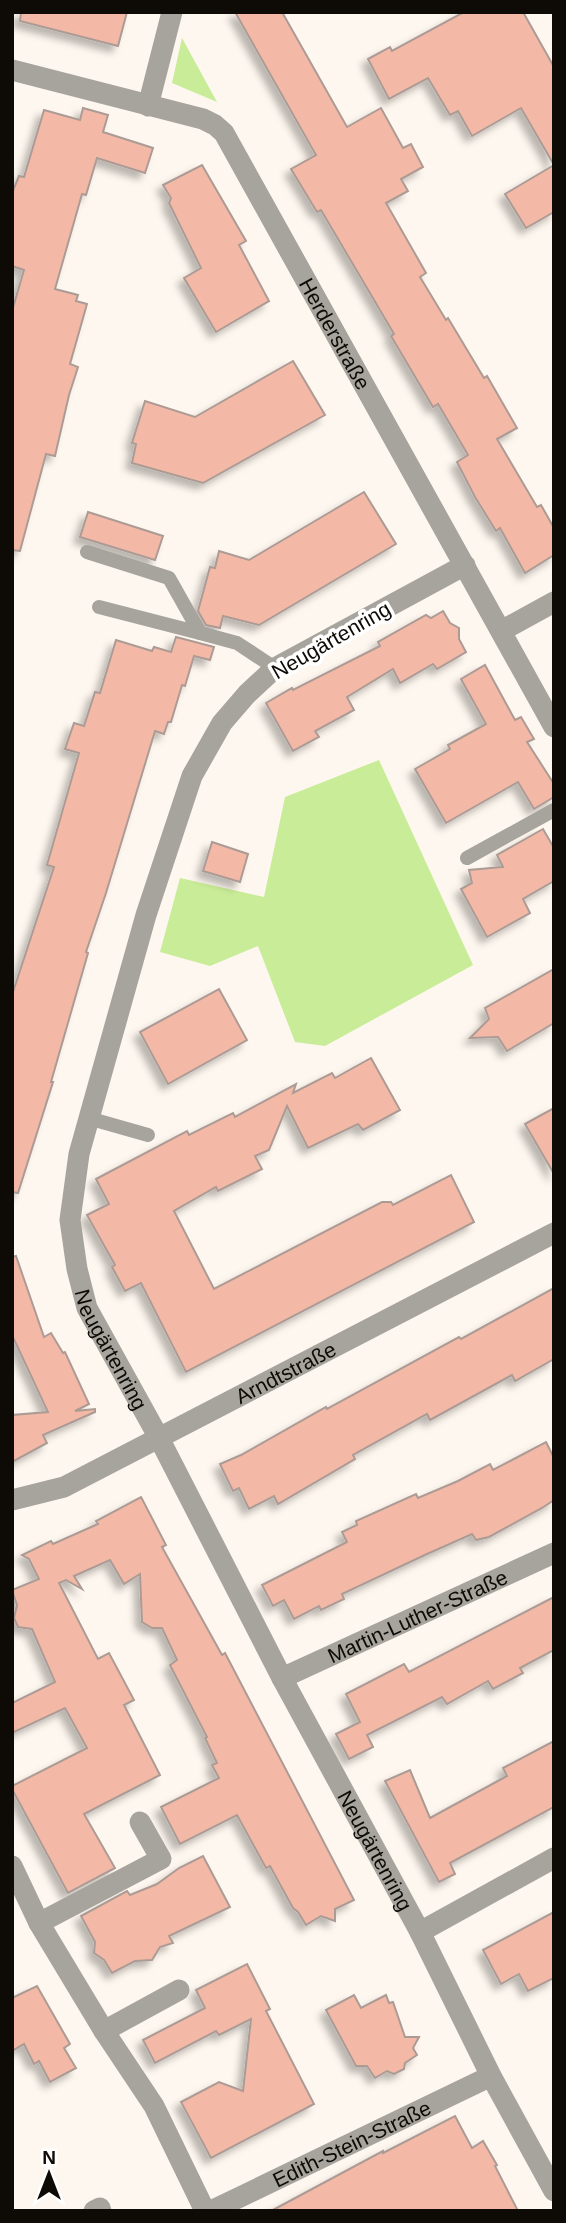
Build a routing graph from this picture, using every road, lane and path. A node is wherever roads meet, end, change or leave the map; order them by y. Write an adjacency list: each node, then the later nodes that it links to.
1 (172, 12): 3 (street)
2 (12, 70): 3 (street, Herderstraße)
3 (148, 106): 5 (street, Herderstraße)
4 (87, 552): 9 (lane)
5 (465, 565): 8 (street, Herderstraße); 10 (street, Neugärtenring)
6 (554, 602): 8 (street)
7 (99, 607): 9 (lane)
8 (500, 631): 11 (street, Herderstraße)
9 (200, 633): 10 (lane)
10 (275, 668): 14 (street, Neugärtenring)
11 (554, 726)
12 (554, 810): 13 (lane)
13 (467, 858)
14 (88, 1118): 15 (lane); 17 (street, Neugärtenring)
15 (148, 1135)
16 (554, 1233): 17 (street, Arndtstraße)
17 (159, 1437): 18 (street, Arndtstraße); 20 (street, Neugärtenring)
18 (12, 1500)
19 (554, 1553): 20 (street, Martin-Luther-Straße)
20 (282, 1678): 25 (street, Neugärtenring)
21 (140, 1822): 24 (street)
22 (554, 1858): 25 (street)
23 (12, 1866): 24 (street)
24 (39, 1923): 27 (street)
25 (420, 1932): 28 (street, Neugärtenring)
26 (179, 1990): 27 (street)
27 (104, 2031): 30 (street)
28 (491, 2077): 29 (street, Neugärtenring); 31 (street, Edith-Stein-Straße)
29 (554, 2191)
30 (205, 2211)
31 (211, 2211)

